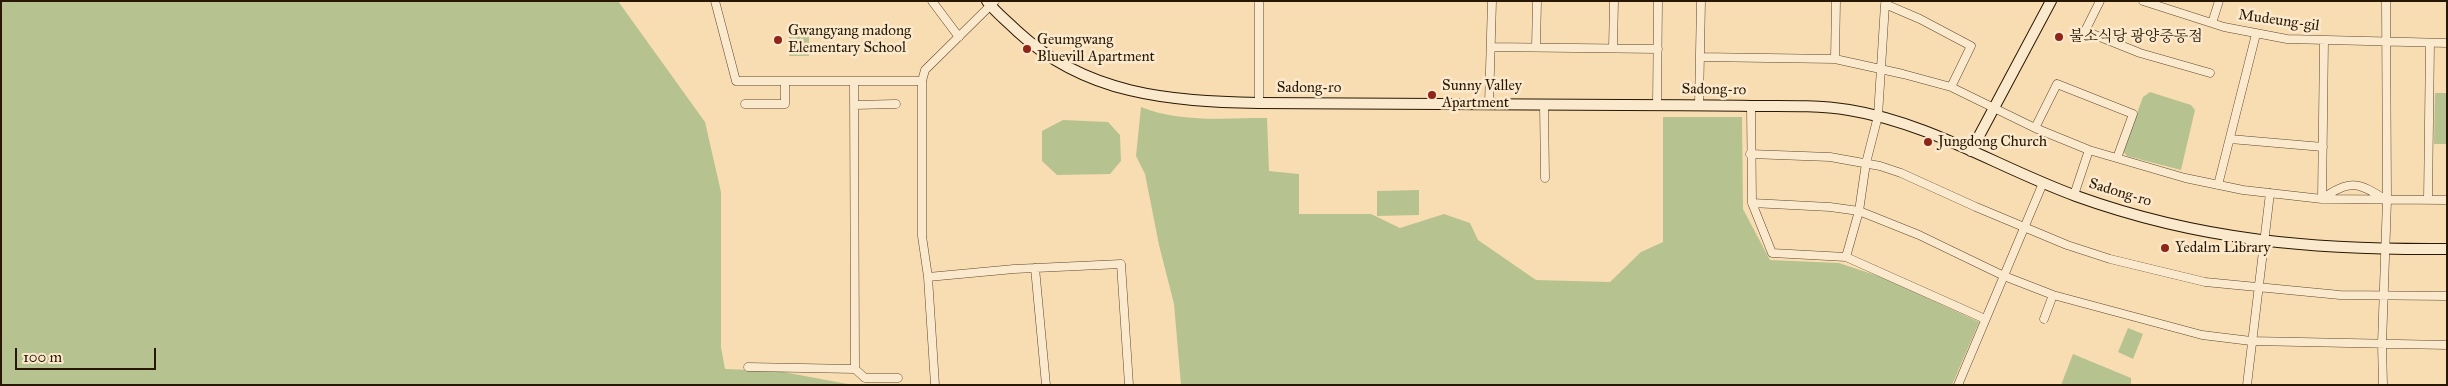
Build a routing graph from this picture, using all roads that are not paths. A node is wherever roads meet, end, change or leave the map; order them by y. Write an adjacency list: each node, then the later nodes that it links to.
1 (715, 1): 32 (street)
2 (932, 1): 18 (street)
3 (1259, 1): 37 (street)
4 (1492, 1): 23 (street)
5 (1537, 1): 24 (street)
6 (1614, 1): 25 (street)
7 (1658, 1): 26 (street)
8 (1701, 1): 27 (street)
9 (1836, 1): 28 (street)
10 (2051, 1): 44 (street)
11 (2100, 1): 30 (street)
12 (2143, 1): 16 (street, Mudeung-gil)
13 (2219, 1): 16 (street)
14 (2386, 1): 20 (street)
15 (991, 3): 18 (street); 37 (street, Sadong-ro)
16 (2212, 23): 17 (street, Mudeung-gil)
17 (2256, 34): 19 (street, Mudeung-gil); 47 (street)
18 (959, 37): 31 (street)
19 (2324, 41): 20 (street, Mudeung-gil); 48 (street)
20 (2386, 42): 21 (street, Mudeung-gil); 60 (street)
21 (2430, 43): 22 (street, Mudeung-gil); 61 (street)
22 (2447, 43)
23 (1491, 47): 24 (street); 38 (street)
24 (1536, 47): 25 (street)
25 (1613, 48): 26 (street)
26 (1658, 49): 40 (street)
27 (1700, 57): 28 (street); 42 (street)
28 (1835, 59): 29 (street)
29 (1881, 68): 34 (street); 34 (street); 45 (street)
30 (2210, 73)
31 (922, 81): 33 (street); 71 (street)
32 (785, 82): 33 (street); 35 (street)
33 (854, 82): 41 (street)
34 (1951, 88): 44 (street)
35 (745, 104)
36 (896, 104): 41 (street)
37 (1259, 104): 38 (street, Sadong-ro)
38 (1489, 104): 39 (street, Sadong-ro)
39 (1544, 104): 40 (street, Sadong-ro); 54 (street)
40 (1658, 104): 42 (street, Sadong-ro)
41 (854, 105): 83 (street)
42 (1700, 105): 43 (street, Sadong-ro)
43 (1751, 106): 45 (street, Sadong-ro); 51 (street)
44 (1994, 109): 46 (street); 50 (street)
45 (1878, 116): 50 (street, Sadong-ro); 53 (street)
46 (2035, 128): 49 (street); 52 (street)
47 (2230, 139): 48 (street); 56 (street)
48 (2323, 147): 59 (street)
49 (2089, 150): 52 (street); 58 (street)
50 (1971, 151): 55 (street, Sadong-ro)
51 (1750, 154): 53 (street); 63 (street)
52 (2117, 158): 56 (street)
53 (1866, 163): 64 (street); 65 (street)
54 (1545, 178)
55 (2044, 183): 58 (street, Sadong-ro); 65 (street)
56 (2218, 185): 57 (street)
57 (2270, 193): 59 (street); 66 (street)
58 (2074, 195): 66 (street, Sadong-ro)
59 (2322, 199): 60 (street); 60 (street)
60 (2387, 200): 61 (street); 67 (street)
61 (2428, 200): 62 (street)
62 (2447, 200)
63 (1752, 203): 64 (street); 69 (street)
64 (1859, 212): 69 (street); 72 (street)
65 (2024, 228): 72 (street); 73 (street)
66 (2265, 241): 67 (street, Sadong-ro); 73 (street)
67 (2386, 249): 68 (street, Sadong-ro); 75 (street)
68 (2447, 249)
69 (1846, 256): 77 (street)
70 (1035, 268): 71 (street); 86 (street); 87 (street)
71 (928, 276): 85 (street)
72 (2004, 276): 74 (street); 77 (street)
73 (2258, 289): 75 (street); 79 (street)
74 (2053, 295): 78 (street); 79 (street)
75 (2384, 295): 76 (street); 80 (street)
76 (2447, 296)
77 (1985, 319): 88 (street)
78 (2044, 319)
79 (2251, 341): 80 (street); 89 (street)
80 (2382, 344): 81 (street); 90 (street)
81 (2447, 345)
82 (748, 367): 83 (street)
83 (855, 369): 84 (street)
84 (898, 378)
85 (935, 385)
86 (1046, 385)
87 (1129, 385)
88 (1958, 385)
89 (2247, 385)
90 (2383, 385)

